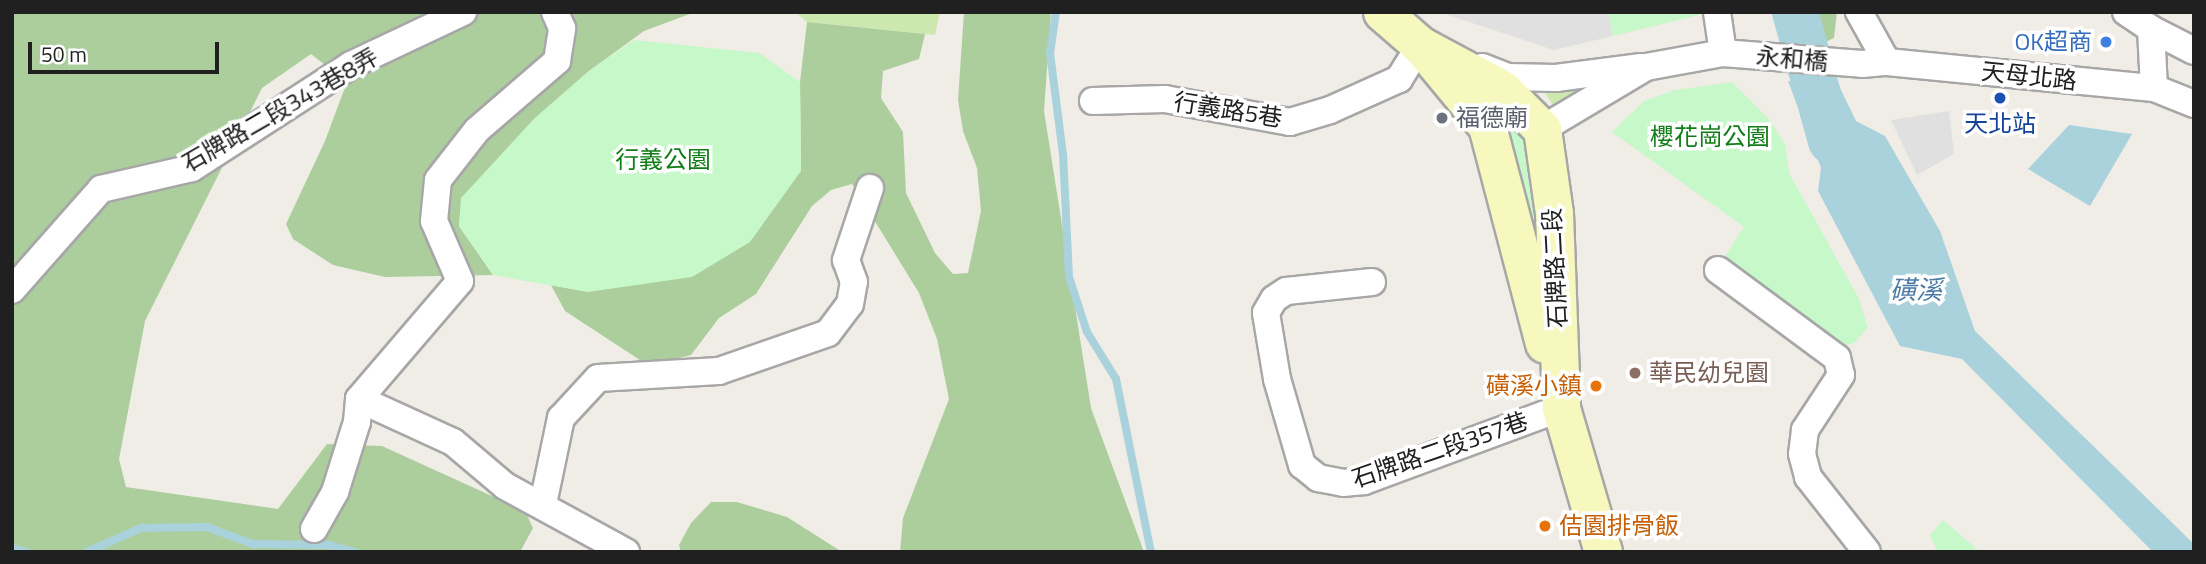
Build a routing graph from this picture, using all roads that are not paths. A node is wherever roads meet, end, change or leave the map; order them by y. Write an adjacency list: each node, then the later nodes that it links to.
1 (463, 12): 20 (street, 石牌路二段343巷8弄)
2 (555, 12): 21 (street)
3 (1382, 12): 8 (street)
4 (1717, 12): 10 (street)
5 (1859, 12): 11 (street)
6 (2126, 12): 7 (street)
7 (2151, 29): 9 (street); 13 (street)
8 (1420, 45): 12 (street); 14 (street, 行義路5巷); 16 (street); 22 (street)
9 (2194, 51)
10 (1723, 53): 11 (street, 永和橋); 12 (street)
11 (1874, 63): 13 (street, 天母北路)
12 (1646, 67): 16 (street)
13 (2154, 88): 15 (street, 天母北路)
14 (1093, 102)
15 (2194, 104)
16 (1542, 129): 22 (street, 石牌路二段)
17 (870, 188): 23 (street)
18 (1718, 270): 27 (street)
19 (1372, 282): 22 (street, 石牌路二段357巷)
20 (12, 290)
21 (359, 399): 23 (street); 24 (street)
22 (1561, 408): 26 (street, 石牌路二段)
23 (543, 504): 25 (street)
24 (314, 529)
25 (626, 552)
26 (1603, 552)
27 (1867, 552)

